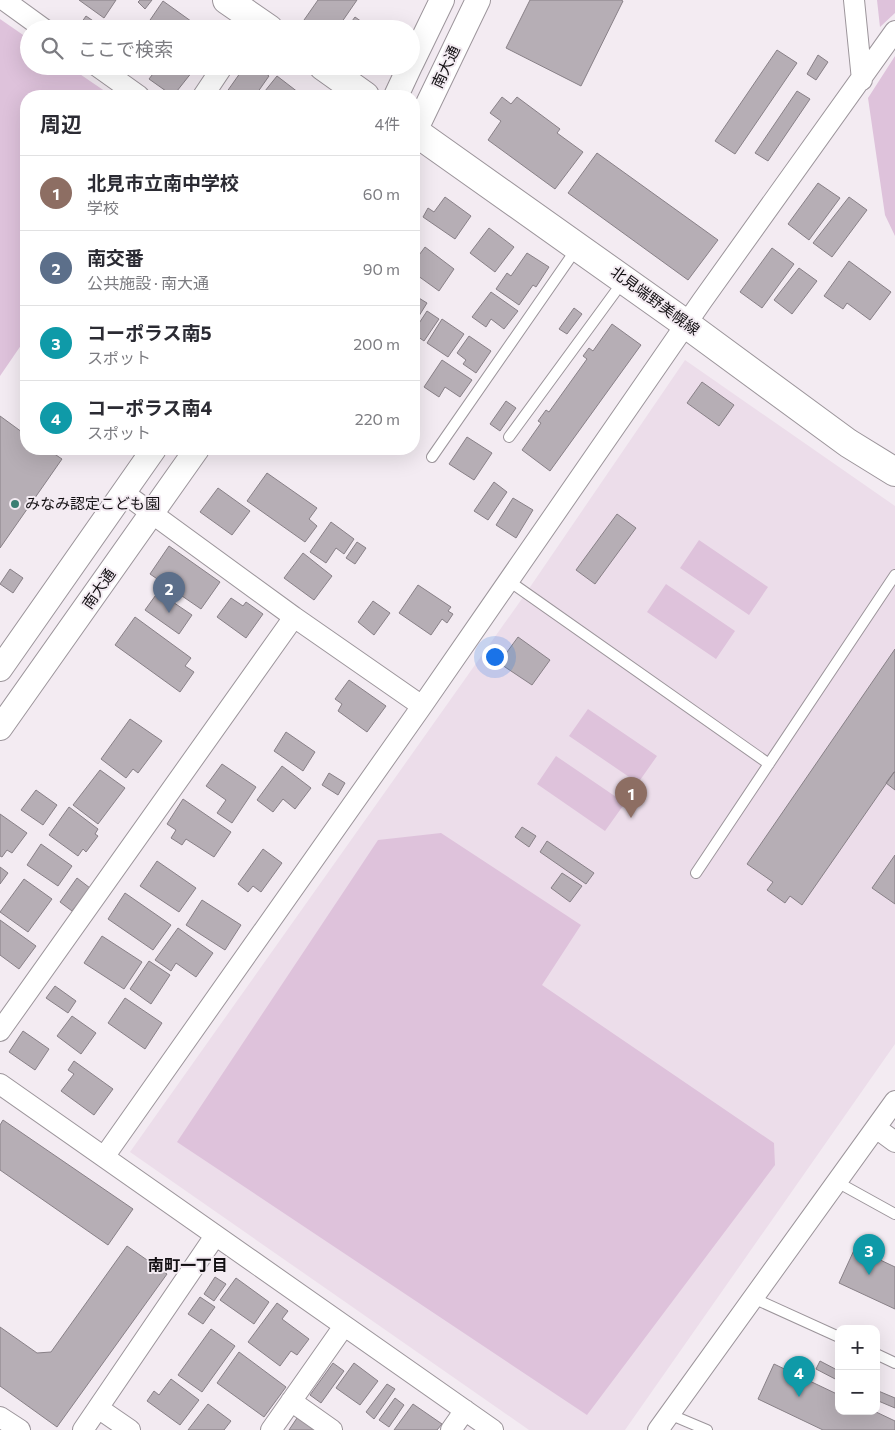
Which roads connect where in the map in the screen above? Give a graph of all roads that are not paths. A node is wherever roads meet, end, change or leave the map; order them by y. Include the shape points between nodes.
1 (4, 0) edge
2 (227, 0) edge
3 (442, 0) edge
4 (478, 0) edge
5 (854, 0) edge
6 (32, 20) edge
7 (251, 20) edge
8 (895, 31) edge
9 (420, 46) edge
10 (110, 75) edge
11 (217, 75) edge
12 (335, 75) edge
13 (406, 75) edge
14 (862, 80) junction
15 (131, 90) edge
16 (208, 90) edge
17 (356, 90) edge
18 (399, 90) edge
19 (420, 120) edge
20 (420, 136) edge
21 (578, 246) junction
22 (624, 279) junction
23 (686, 324) junction
24 (509, 437) dead end
25 (150, 455) edge
26 (193, 455) edge
27 (432, 457) dead end
28 (895, 472) edge
29 (124, 492) junction
30 (152, 513) junction
31 (895, 575) edge
32 (508, 581) junction
33 (294, 616) junction
34 (0, 669) edge
35 (422, 706) junction
36 (0, 728) edge
37 (769, 764) junction
38 (696, 874) dead end
39 (0, 1031) edge
40 (0, 1084) edge
41 (895, 1101) edge
42 (876, 1128) junction
43 (895, 1142) edge
44 (104, 1157) junction
45 (837, 1182) junction
46 (895, 1214) edge
47 (215, 1236) junction
48 (753, 1298) junction
49 (344, 1326) junction
50 (835, 1335) edge
51 (880, 1356) edge
52 (895, 1363) edge
53 (291, 1401) junction
54 (98, 1408) junction
55 (465, 1410) junction
56 (669, 1414) junction
57 (0, 1417) edge
58 (20, 1430) edge
59 (83, 1430) edge
60 (130, 1430) edge
61 (271, 1430) edge
62 (332, 1430) edge
63 (451, 1430) edge
64 (493, 1430) edge
65 (658, 1430) edge
66 (707, 1430) edge

1 - 6 street
2 - 7 main road
3 - 9 street
4 - 19 street, 南大通
5 - 14 street
8 - 14 street
10 - 15 street
11 - 16 street
12 - 17 main road
13 - 18 street
14 - 23 street
20 - 21 main road, 北見端野美幌線
21 - 22 main road, 北見端野美幌線
21 - 27 lane
22 - 23 main road, 北見端野美幌線
22 - 24 lane
23 - 28 main road, 北見端野美幌線 via 848,443
23 - 32 street
25 - 29 street
26 - 30 street, 南大通
29 - 30 street
29 - 34 street
30 - 33 street
30 - 36 street, 南大通
31 - 37 lane
32 - 35 street
32 - 37 lane
33 - 35 street
33 - 39 street
35 - 44 street
37 - 38 lane
40 - 44 street
41 - 42 street
42 - 43 street
42 - 45 street
44 - 47 street
45 - 46 lane
45 - 48 street
47 - 49 street
47 - 54 street
48 - 50 lane
48 - 56 street
49 - 53 street
49 - 55 street
51 - 52 lane
53 - 61 street
53 - 62 street
54 - 59 street
54 - 60 street
55 - 63 street
55 - 64 street
56 - 65 street
56 - 66 lane
57 - 58 street

